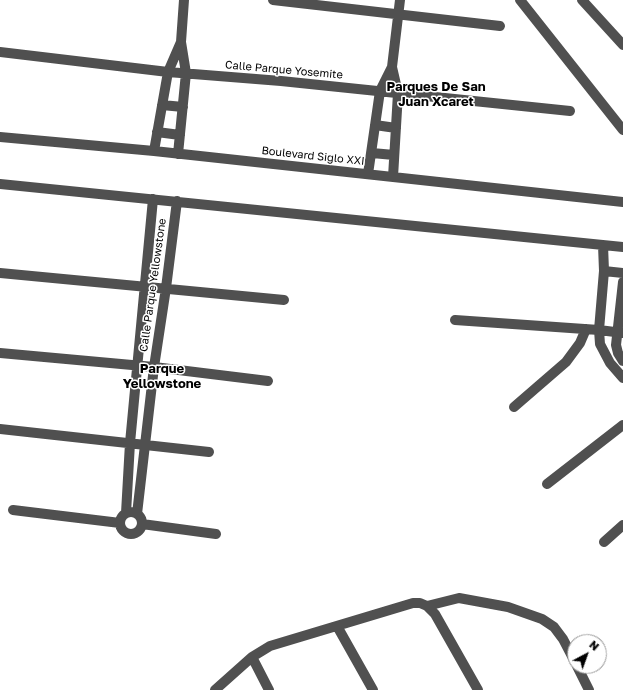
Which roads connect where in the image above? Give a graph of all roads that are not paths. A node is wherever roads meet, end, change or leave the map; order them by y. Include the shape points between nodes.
1 (184, 0) edge
2 (273, 0) edge
3 (400, 0) edge
4 (520, 0) edge
5 (582, 0) edge
6 (398, 14) junction
7 (500, 26) dead end
8 (180, 42) junction
9 (623, 45) edge
10 (0, 52) edge
11 (392, 67) junction
12 (168, 72) junction
13 (186, 73) junction
14 (380, 91) junction
15 (398, 93) junction
16 (162, 105) junction
17 (183, 107) junction
18 (570, 111) dead end
19 (375, 125) junction
20 (396, 128) junction
21 (623, 130) edge
22 (157, 132) junction
23 (180, 135) junction
24 (1, 138) edge
25 (154, 151) junction
26 (372, 153) junction
27 (178, 154) junction
28 (394, 155) junction
29 (368, 174) junction
30 (0, 176) edge
31 (393, 177) junction
32 (0, 184) edge
33 (20, 186) junction
34 (153, 199) junction
35 (176, 201) junction
36 (623, 202) edge
37 (603, 245) junction
38 (623, 248) edge
39 (604, 271) junction
40 (0, 273) edge
41 (623, 273) edge
42 (623, 282) edge
43 (146, 287) junction
44 (166, 288) junction
45 (602, 297) junction
46 (621, 299) junction
47 (284, 300) dead end
48 (455, 320) dead end
49 (586, 330) junction
50 (599, 330) junction
51 (620, 333) edge
52 (0, 353) edge
53 (623, 361) edge
54 (138, 366) junction
55 (154, 367) junction
56 (623, 378) edge
57 (268, 381) dead end
58 (514, 407) dead end
59 (623, 425) edge
60 (0, 430) edge
61 (130, 444) junction
62 (144, 445) junction
63 (209, 452) dead end
64 (547, 484) dead end
65 (13, 510) dead end
66 (126, 513) junction
67 (140, 519) junction
68 (120, 523) junction
69 (623, 525) edge
70 (216, 534) dead end
71 (604, 542) dead end
72 (427, 606) junction
73 (337, 626) junction
74 (567, 647) edge
75 (252, 657) junction
76 (581, 674) edge
77 (215, 690) edge
78 (269, 690) edge
79 (373, 690) edge
80 (478, 690) edge
81 (589, 690) edge

1 - 8 street
2 - 6 street
3 - 6 street
4 - 21 street
5 - 9 street
6 - 7 street
6 - 11 street
8 - 12 street
8 - 13 street
10 - 12 street, Calle Parque Yosemite
11 - 14 street
11 - 15 street
12 - 13 street, Calle Parque Yosemite
12 - 16 street
13 - 14 street, Calle Parque Yosemite
13 - 17 street
14 - 15 street, Calle Parque Yosemite
14 - 19 street
15 - 18 street, Calle Parque Yosemite
15 - 20 street
16 - 17 street
16 - 22 street
17 - 23 street
19 - 20 street
19 - 26 street
20 - 28 street
22 - 23 street
22 - 25 street
23 - 27 street
24 - 25 street, Boulevard Siglo XXI
25 - 27 street, Boulevard Siglo XXI
26 - 28 street
26 - 29 street
27 - 29 street, Boulevard Siglo XXI
28 - 31 street
29 - 31 street, Boulevard Siglo XXI
30 - 33 street
31 - 36 street, Boulevard Siglo XXI
32 - 33 street
33 - 34 street
34 - 35 street
34 - 43 street, Calle Parque Yellowstone
35 - 37 street
35 - 44 street, Calle Parque Yellowstone
37 - 38 street
37 - 39 street
39 - 41 street
39 - 45 street
40 - 43 street
42 - 46 street
43 - 44 street
43 - 54 street, Calle Parque Yellowstone
44 - 47 street
44 - 55 street, Calle Parque Yellowstone
45 - 46 street
45 - 50 street
46 - 51 street
48 - 49 street
49 - 50 street
49 - 58 street via 566,362
50 - 51 street
50 - 56 street via 604,353
51 - 53 street via 618,353
52 - 54 street
54 - 55 street
54 - 61 street, Calle Parque Yellowstone
55 - 57 street
55 - 62 street, Calle Parque Yellowstone
59 - 64 street
60 - 61 street
61 - 62 street
61 - 66 street, Calle Parque Yellowstone
62 - 63 street
62 - 67 street, Calle Parque Yellowstone
65 - 68 street
66 - 67 street via 130,512
66 - 68 street
67 - 68 street via 138,531 131,534 123,531
67 - 70 street
69 - 71 street
72 - 73 street via 412,603
72 - 74 street via 459,598 508,607 542,619 554,627
72 - 80 street
73 - 75 street via 270,646
73 - 79 street
75 - 77 street
75 - 78 street
76 - 81 street

